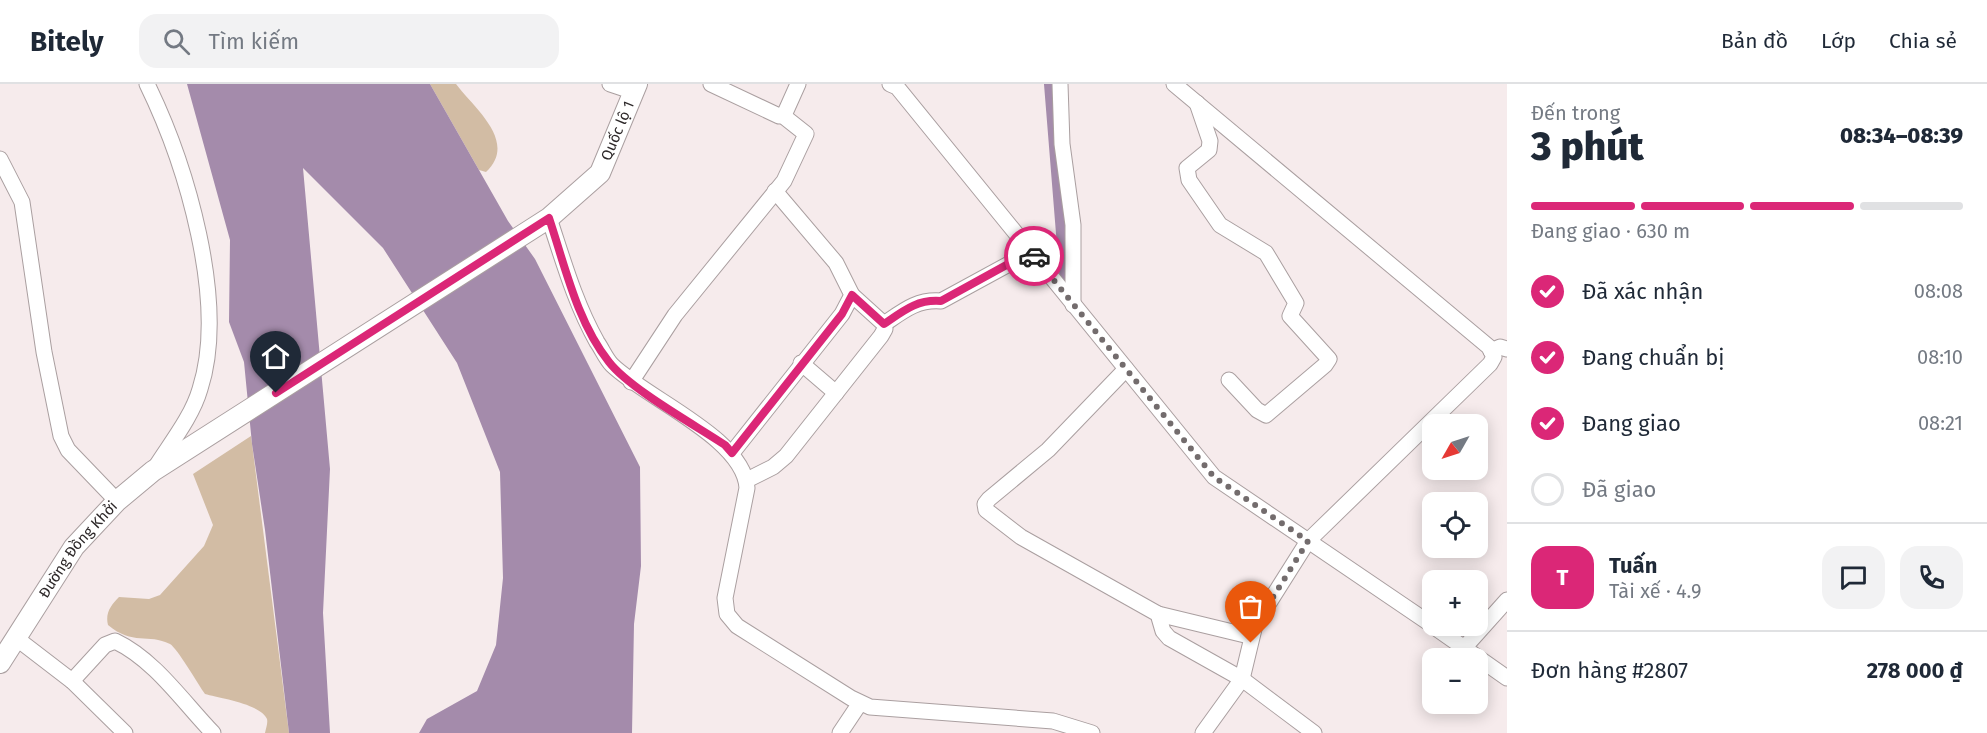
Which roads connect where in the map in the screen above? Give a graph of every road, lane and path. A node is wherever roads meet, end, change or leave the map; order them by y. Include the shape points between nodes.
1 (147, 84) edge
2 (610, 84) edge
3 (711, 84) edge
4 (798, 84) edge
5 (1060, 84) edge
6 (1174, 84) edge
7 (897, 85) edge
8 (635, 88) edge
9 (1197, 103) junction
10 (782, 115) junction
11 (0, 159) edge
12 (5, 181) edge
13 (775, 191) junction
14 (542, 224) junction
15 (1030, 252) junction
16 (852, 295) junction
17 (1073, 304) junction
18 (884, 324) junction
19 (1507, 349) edge
20 (1491, 351) junction
21 (801, 363) junction
22 (1126, 369) junction
23 (1229, 380) dead end
24 (631, 381) junction
25 (836, 393) junction
26 (732, 453) junction
27 (176, 456) joint
28 (153, 471) junction
29 (747, 480) junction
30 (117, 501) junction
31 (1311, 538) junction
32 (1507, 600) edge
33 (1158, 614) junction
34 (1422, 617) edge
35 (1258, 621) junction
36 (1453, 636) edge
37 (16, 638) junction
38 (1467, 644) junction
39 (0, 663) edge
40 (1507, 678) edge
41 (1242, 679) junction
42 (72, 681) junction
43 (860, 703) junction
44 (125, 733) edge
45 (213, 733) edge
46 (840, 733) edge
47 (1092, 733) edge
48 (1203, 733) edge
49 (1314, 733) edge

1 - 28 street via 179,165 199,235 208,326 206,370 200,392
2 - 8 street
3 - 10 street via 776,116
4 - 10 street
5 - 17 street via 1062,144 1073,225
6 - 9 street
7 - 15 street
8 - 14 main road, Quốc lộ 1 via 600,173
9 - 20 street
9 - 23 street via 1210,141 1209,150 1187,168 1189,180 1220,225 1272,260 1296,303 1290,316 1329,359 1266,415
10 - 13 street via 806,134 784,181
11 - 12 street
12 - 30 street via 22,202 61,436 68,450
13 - 16 street via 836,263
13 - 24 street via 675,315
14 - 24 street via 581,314 609,363
14 - 27 main road, Quốc lộ 1
15 - 17 street
15 - 18 street via 941,301 914,303
16 - 18 street
16 - 21 street via 842,314
17 - 22 street
18 - 25 street via 881,336
19 - 20 street
20 - 31 street via 1494,359 1490,364
21 - 25 street
21 - 26 street
22 - 31 street via 1214,477
22 - 33 street via 985,508 1021,537
24 - 26 street
25 - 29 street via 780,462
26 - 29 street
27 - 28 main road, Đường Đồng Khởi
28 - 30 main road, Đường Đồng Khởi
29 - 43 street via 725,598 728,614 737,626
30 - 37 main road, Đường Đồng Khởi via 74,547
31 - 34 street
31 - 35 street
32 - 38 street
33 - 35 street via 1245,635 1252,621
33 - 41 street via 1169,638
35 - 41 street
36 - 38 street
37 - 39 main road, Đường Đồng Khởi
37 - 42 street
38 - 40 street
41 - 48 street
41 - 49 street
42 - 44 street
42 - 45 street via 105,645 115,641 161,676
43 - 46 street
43 - 47 street via 1053,721

